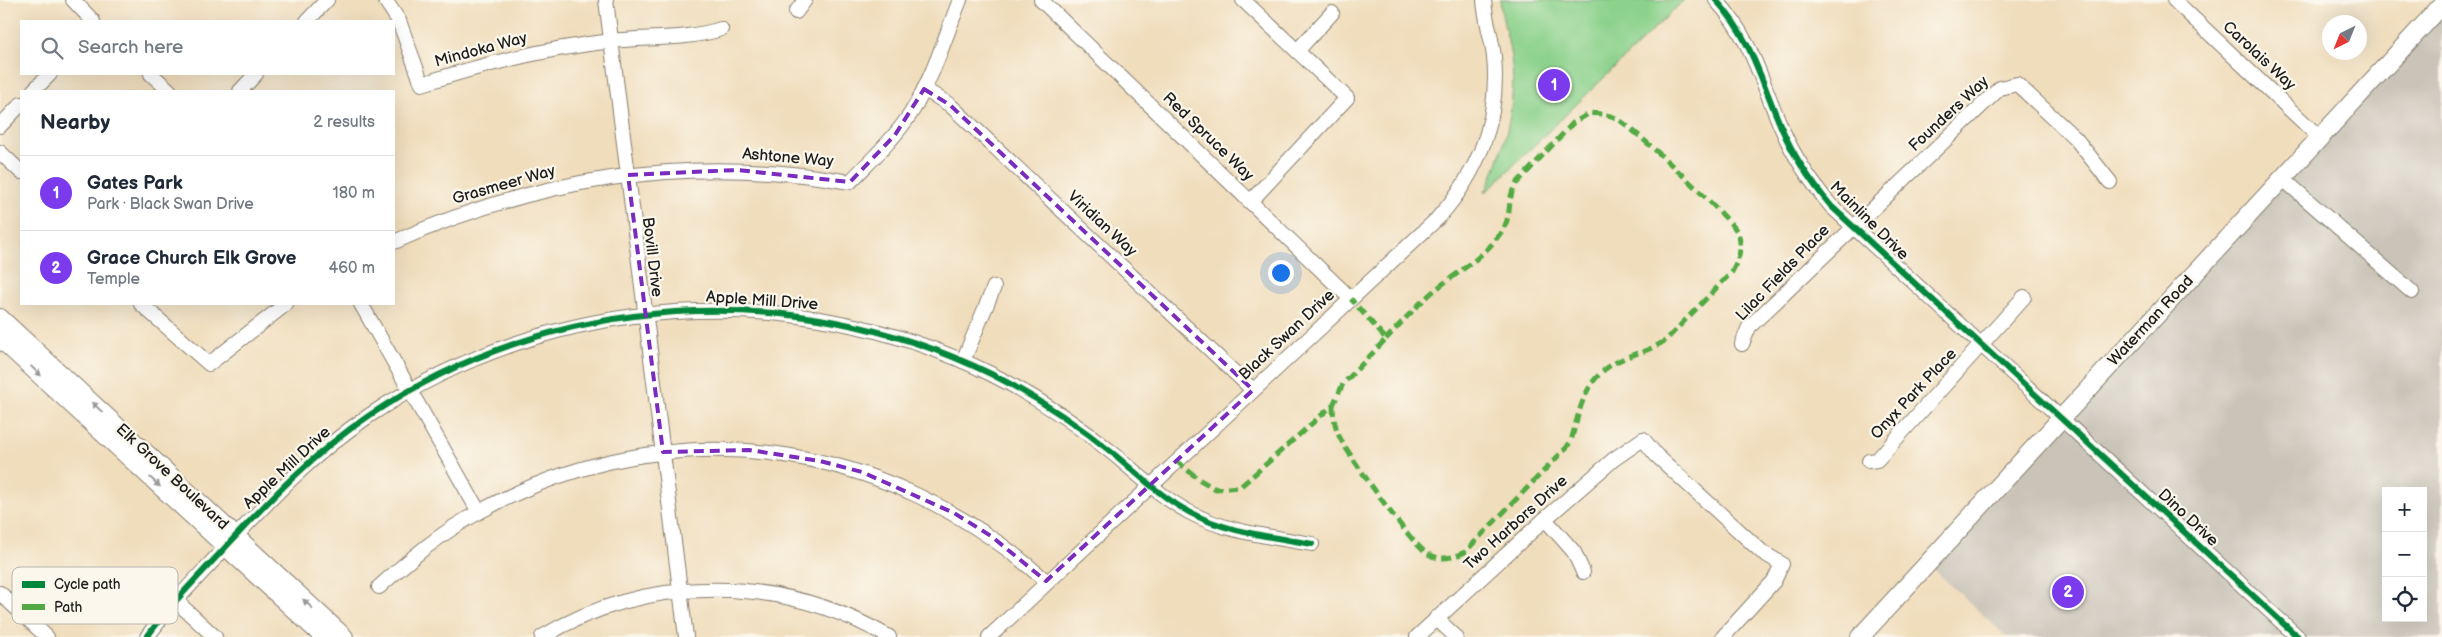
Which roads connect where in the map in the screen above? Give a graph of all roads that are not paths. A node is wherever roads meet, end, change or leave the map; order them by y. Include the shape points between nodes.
1 (73, 0) edge
2 (327, 0) edge
3 (385, 0) edge
4 (606, 0) edge
5 (805, 0) edge
6 (960, 0) edge
7 (1041, 0) edge
8 (1243, 0) edge
9 (1484, 0) edge
10 (1716, 0) edge
11 (2174, 0) edge
12 (2442, 5) edge
13 (796, 12) dead end
14 (1332, 14) dead end
15 (92, 20) edge
16 (307, 20) edge
17 (721, 29) dead end
18 (611, 41) junction
19 (1297, 50) junction
20 (49, 75) edge
21 (152, 75) edge
22 (255, 75) edge
23 (924, 89) junction
24 (34, 90) edge
25 (169, 90) edge
26 (241, 90) edge
27 (20, 105) edge
28 (0, 126) edge
29 (2320, 138) junction
30 (0, 152) edge
31 (20, 171) edge
32 (628, 175) junction
33 (2282, 178) junction
34 (2110, 182) dead end
35 (1250, 202) junction
36 (1852, 228) junction
37 (395, 242) edge
38 (994, 287) dead end
39 (2412, 292) dead end
40 (2024, 297) dead end
41 (1351, 299) junction
42 (142, 305) edge
43 (285, 305) edge
44 (362, 305) edge
45 (645, 314) junction
46 (0, 318) edge
47 (0, 338) edge
48 (1742, 344) dead end
49 (1982, 346) junction
50 (963, 361) junction
51 (410, 390) junction
52 (1253, 390) junction
53 (2060, 419) junction
54 (663, 452) junction
55 (1869, 461) dead end
56 (1149, 486) junction
57 (479, 512) junction
58 (1545, 519) junction
59 (230, 542) junction
60 (1312, 544) dead end
61 (1583, 572) dead end
62 (1046, 581) junction
63 (379, 587) dead end
64 (680, 591) junction
65 (0, 593) edge
66 (178, 598) edge
67 (178, 602) edge
68 (12, 604) edge
69 (1436, 618) junction
70 (33, 624) edge
71 (157, 624) edge
72 (47, 637) edge
73 (147, 637) edge
74 (215, 637) edge
75 (324, 637) edge
76 (344, 637) edge
77 (542, 637) edge
78 (686, 637) edge
79 (889, 637) edge
80 (989, 637) edge
81 (1417, 637) edge
82 (1456, 637) edge
83 (1723, 637) edge
84 (1860, 637) edge
85 (2298, 637) edge

1 - 15 street
2 - 16 street
3 - 18 street, Mindoka Way via 399,21 422,84 515,57
4 - 18 street, Bovill Drive
5 - 13 street
6 - 23 street, Ashtone Way
7 - 35 street, Red Spruce Way
8 - 19 street
9 - 41 street, Black Swan Drive via 1495,76 1492,114 1480,154 1453,201
10 - 36 street, Mainline Drive via 1738,28 1752,54 1794,154 1812,183
11 - 29 street, Carolais Way
12 - 29 main road, Waterman Road
14 - 19 street
17 - 18 street via 704,35
18 - 32 street, Bovill Drive
19 - 35 street via 1347,98
20 - 24 street
21 - 25 street
22 - 26 street
23 - 32 street, Ashtone Way via 894,135 850,182 737,170
23 - 52 street, Viridian Way via 950,105
27 - 28 street
29 - 33 main road, Waterman Road
30 - 31 street
32 - 37 street, Grasmeer Way via 529,193 481,207
32 - 45 street, Bovill Drive
33 - 39 street
33 - 53 main road, Waterman Road
34 - 36 street, Founders Way via 2076,139 2017,84 2000,88
35 - 41 street, Red Spruce Way
36 - 48 street, Lilac Fields Place via 1749,327
36 - 49 street, Mainline Drive
38 - 50 street
40 - 49 street, Onyx Park Place
41 - 52 street, Black Swan Drive
42 - 43 street via 209,364
44 - 51 street
45 - 50 street, Apple Mill Drive via 744,310 826,320 906,340
45 - 51 street, Apple Mill Drive via 596,321 516,343
45 - 54 street, Bovill Drive
59 -> 46 main road, Elk Grove Boulevard
47 -> 59 main road, Elk Grove Boulevard
49 - 53 street, Mainline Drive
49 - 55 street, Onyx Park Place via 1878,460
50 - 56 street, Apple Mill Drive via 1049,407
51 - 57 street
51 - 59 street, Apple Mill Drive via 369,415 306,464
52 - 56 street, Black Swan Drive
53 - 84 main road, Waterman Road
53 - 85 street, Dino Drive
54 - 57 street via 621,459 541,482
54 - 62 street via 749,450 820,461 862,472 954,513 991,536
54 - 64 street, Bovill Drive
56 - 60 street, Apple Mill Drive via 1207,521 1235,530
56 - 62 street, Black Swan Drive
57 - 63 street via 432,542
58 - 61 street via 1574,552
58 - 69 street, Two Harbors Drive
58 - 83 street, Two Harbors Drive via 1643,439 1656,455 1762,552 1782,564 1774,581
59 - 66 street, Apple Mill Drive
59 - 75 main road, Elk Grove Boulevard
76 -> 59 main road, Elk Grove Boulevard
62 - 80 street, Black Swan Drive
64 - 77 street via 608,606
64 - 78 street, Bovill Drive
64 - 79 street via 742,590 791,597 849,616
65 - 68 street
67 - 74 street
69 - 81 street, Two Harbors Drive
69 - 82 street
70 - 72 street
71 - 73 street, Apple Mill Drive

